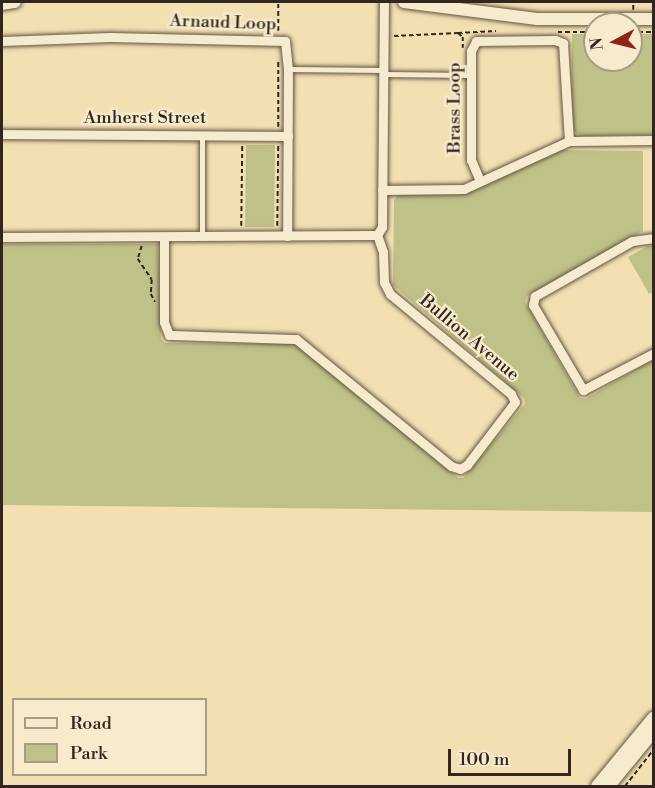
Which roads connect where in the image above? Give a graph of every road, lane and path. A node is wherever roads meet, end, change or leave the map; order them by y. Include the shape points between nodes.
1 (15, 2) edge
2 (278, 2) edge
3 (384, 2) edge
4 (404, 2) edge
5 (2, 4) edge
6 (654, 19) edge
7 (384, 36) junction
8 (278, 38) junction
9 (2, 41) edge
10 (463, 49) dead end
11 (278, 59) dead end
12 (288, 69) junction
13 (384, 72) junction
14 (471, 75) junction
15 (2, 134) edge
16 (202, 135) junction
17 (242, 135) junction
18 (283, 136) junction
19 (654, 140) edge
20 (569, 141) junction
21 (480, 181) junction
22 (382, 190) junction
23 (277, 227) dead end
24 (202, 235) junction
25 (377, 235) junction
26 (241, 236) junction
27 (286, 236) junction
28 (2, 237) edge
29 (165, 237) junction
30 (143, 238) junction
31 (654, 238) edge
32 (165, 303) junction
33 (654, 353) edge
34 (654, 717) edge
35 (654, 731) edge
36 (654, 749) edge
37 (597, 786) edge
38 (609, 786) edge
39 (625, 786) edge

1 - 5 street
2 - 8 path
3 - 7 street, Bullion Avenue
4 - 6 street via 537,19
7 - 10 path via 458,33 463,37
7 - 13 street, Bullion Avenue
8 - 9 street, Arnaud Loop
8 - 12 street, Arnaud Loop via 287,45
11 - 18 path
12 - 13 lane
12 - 18 street, Arnaud Loop
13 - 14 lane
13 - 22 street, Bullion Avenue
14 - 20 street, Brass Loop via 472,46 478,40 560,41 566,52
14 - 21 street, Brass Loop via 471,160
15 - 16 street, Amherst Street
16 - 17 street, Amherst Street
16 - 24 lane
17 - 18 street, Amherst Street
17 - 26 path
18 - 23 path
18 - 27 street, Arnaud Loop
19 - 20 street
20 - 21 street
21 - 22 street via 456,190
22 - 25 street, Bullion Avenue via 382,227
24 - 26 street
24 - 29 street
25 - 27 street
25 - 32 street, Bullion Avenue via 383,252 384,282 390,294 514,398 513,410 463,468 451,466 300,341 173,337 165,327
26 - 27 street
28 - 30 street
29 - 30 street
29 - 32 street, Bullion Avenue
30 - 32 path via 139,261 152,280 151,298
31 - 33 street via 632,240 536,296 533,305 583,390
34 - 37 street
35 - 38 street
36 - 39 path

